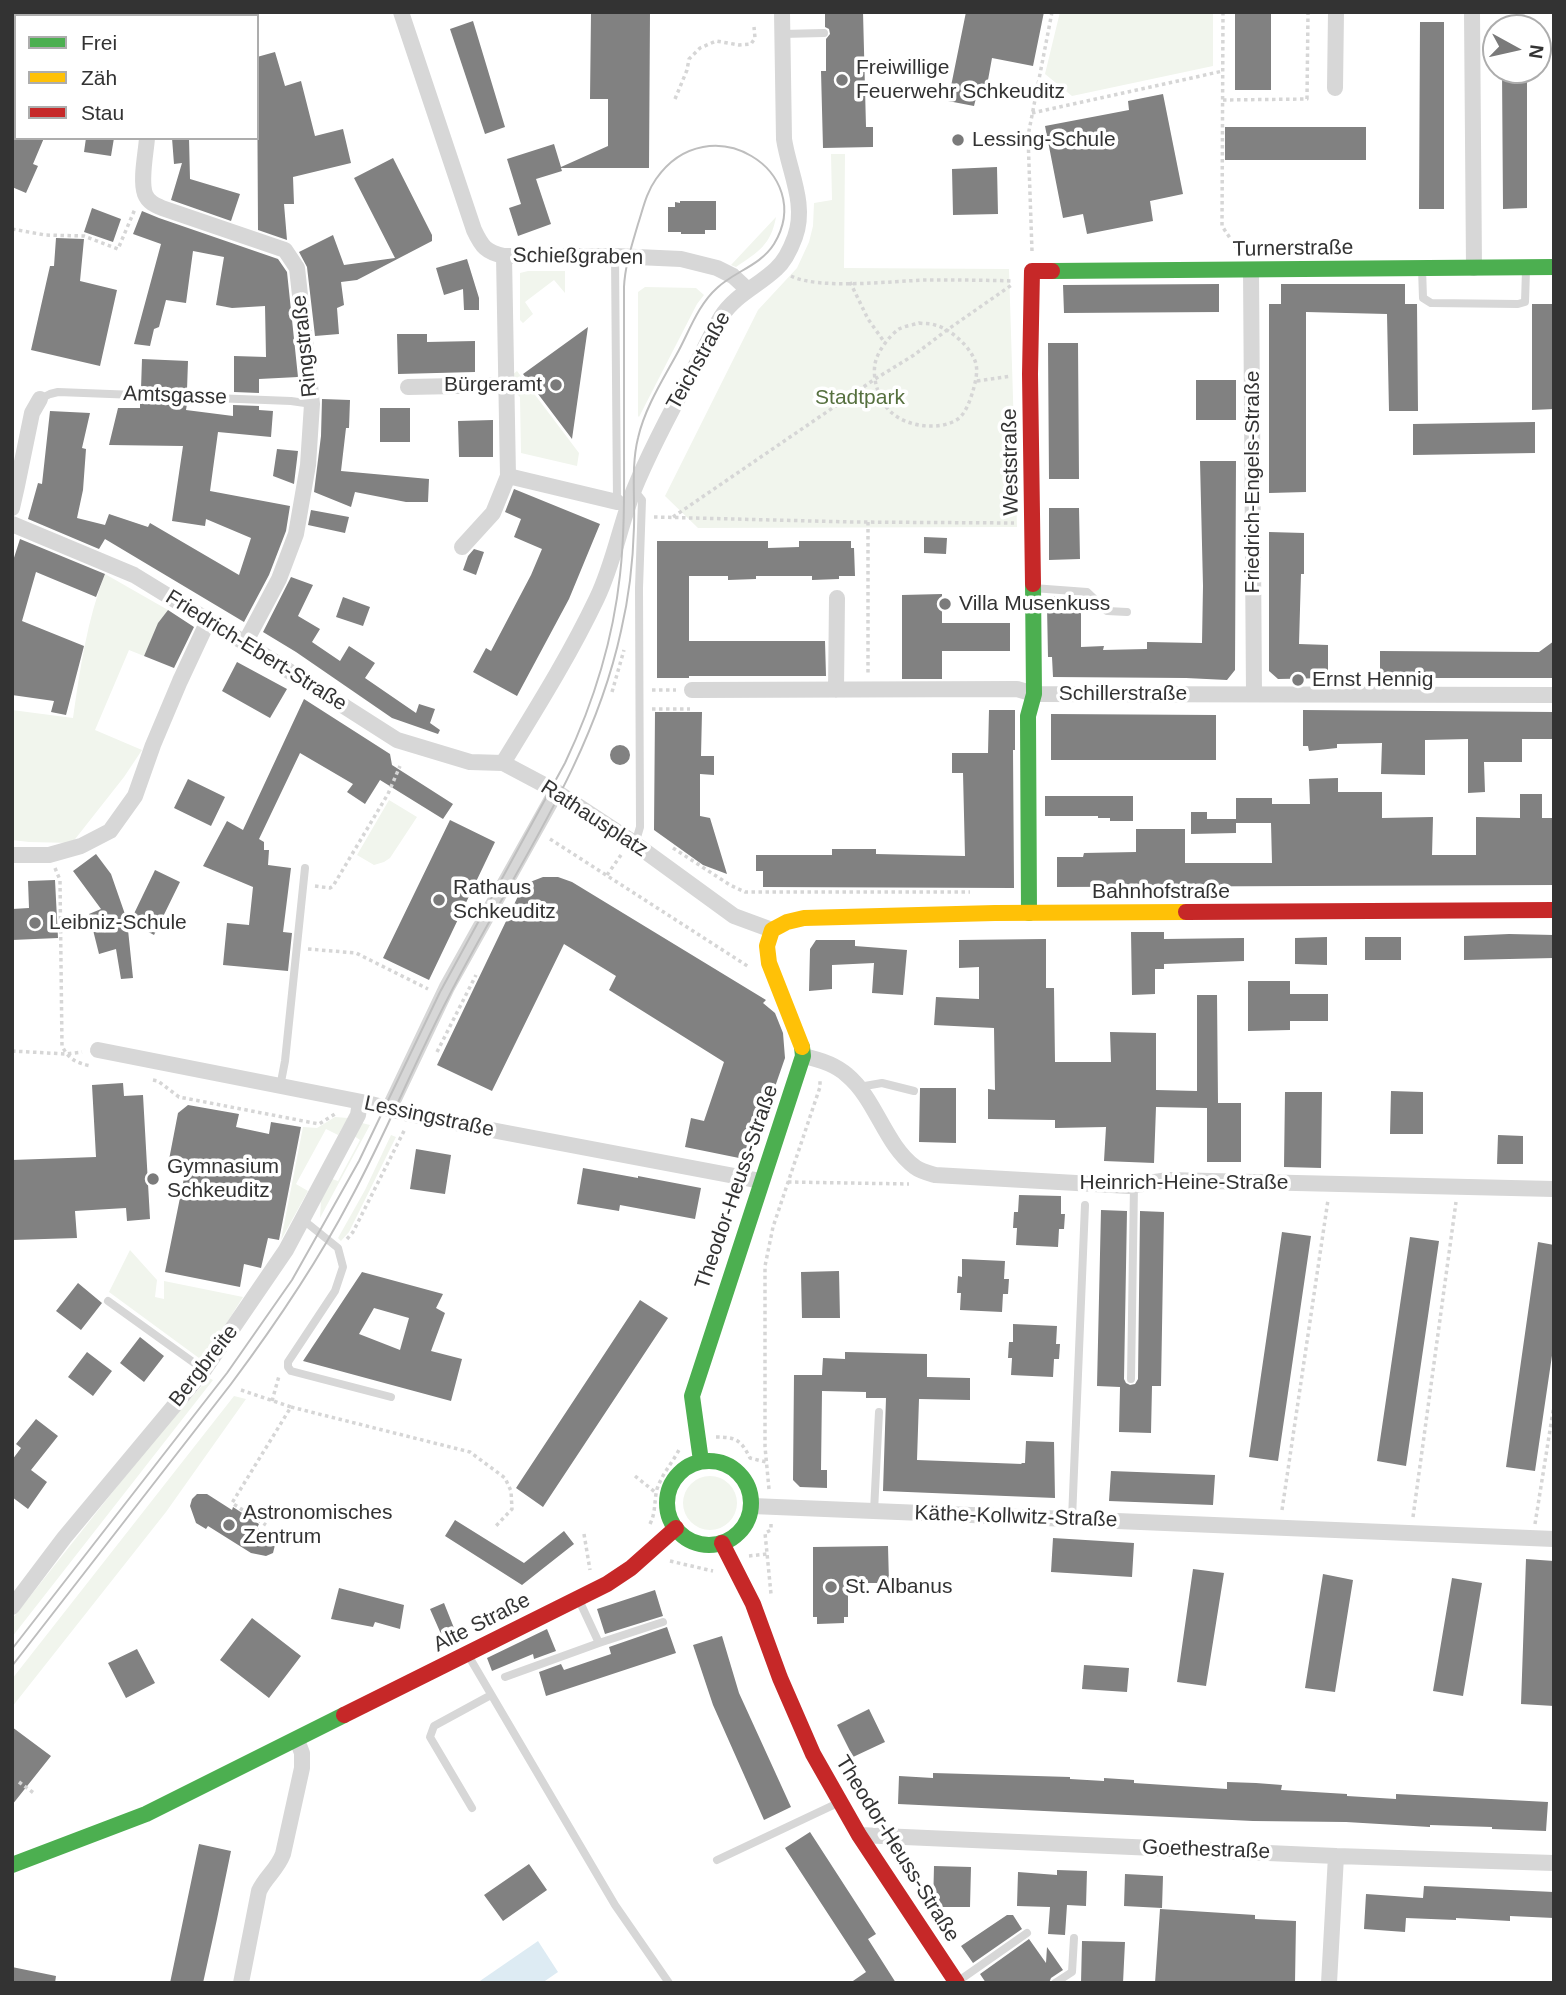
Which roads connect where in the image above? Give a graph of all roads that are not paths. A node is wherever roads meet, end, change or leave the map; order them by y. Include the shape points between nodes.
1 (401, 12) edge
2 (782, 12) edge
3 (1336, 12) edge
4 (1472, 12) edge
5 (824, 33) dead end
6 (782, 34) junction
7 (1335, 88) dead end
8 (147, 140) edge
9 (504, 256) junction
10 (615, 256) junction
11 (1526, 267) junction
12 (1554, 267) edge
13 (1422, 268) junction
14 (1474, 268) junction
15 (1251, 270) junction
16 (1032, 271) joint
17 (747, 289) junction
18 (506, 385) junction
19 (408, 387) dead end
20 (40, 399) joint
21 (312, 404) junction
22 (508, 476) junction
23 (15, 485) edge
24 (634, 491) junction
25 (12, 508) edge
26 (621, 509) junction
27 (12, 524) edge
28 (462, 547) dead end
29 (1034, 588) junction
30 (837, 598) dead end
31 (1127, 612) dead end
32 (208, 621) junction
33 (245, 643) junction
34 (692, 690) dead end
35 (836, 690) junction
36 (1034, 694) junction
37 (1254, 694) junction
38 (1554, 695) edge
39 (503, 763) junction
40 (556, 792) junction
41 (630, 847) junction
42 (12, 855) edge
43 (305, 868) dead end
44 (1554, 910) edge
45 (1029, 913) junction
46 (772, 930) junction
47 (97, 1050) dead end
48 (803, 1056) junction
49 (281, 1087) junction
50 (859, 1087) junction
51 (914, 1091) dead end
52 (359, 1108) junction
53 (389, 1109) junction
54 (761, 1181) junction
55 (1134, 1185) junction
56 (1554, 1189) edge
57 (1085, 1205) dead end
58 (302, 1219) junction
59 (108, 1301) dead end
60 (205, 1370) junction
61 (1131, 1379) dead end
62 (391, 1397) dead end
63 (879, 1412) dead end
64 (701, 1461) junction
65 (751, 1506) junction
66 (874, 1511) junction
67 (1072, 1520) junction
68 (676, 1528) junction
69 (1554, 1539) edge
70 (722, 1543) junction
71 (578, 1598) junction
72 (12, 1607) edge
73 (663, 1622) dead end
74 (598, 1643) junction
75 (467, 1653) junction
76 (505, 1677) dead end
77 (491, 1695) junction
78 (297, 1740) junction
79 (840, 1802) junction
80 (472, 1808) dead end
81 (859, 1835) junction
82 (1336, 1856) junction
83 (717, 1860) dead end
84 (1554, 1863) edge
85 (12, 1866) edge
86 (1027, 1933) dead end
87 (1074, 1938) dead end
88 (241, 1983) edge
89 (669, 1983) edge
90 (957, 1983) edge
91 (1055, 1983) edge
92 (1329, 1983) edge

1 - 9 street, Schießgraben via 474,230 480,244
2 - 6 street, Teichstraße
3 - 7 street
4 - 14 street
5 - 6 lane
6 - 17 street, Teichstraße via 784,139 800,221 788,254 777,268
8 - 21 street, Ringstraße via 143,183 152,203 285,250 296,268
9 - 10 street, Schießgraben
9 - 18 street
10 - 17 street, Schießgraben via 681,259 717,268
10 - 26 lane
11 - 12 street, Turnerstraße
11 - 13 lane via 1525,302 1518,304 1431,303 1423,298
11 - 14 street, Turnerstraße
13 - 14 street, Turnerstraße
13 - 15 street, Turnerstraße
15 - 16 street, Turnerstraße
15 - 37 street, Friedrich-Engels-Straße
16 - 29 street, Weststraße
17 - 24 street, Teichstraße via 722,316
18 - 19 street
18 - 22 street
20 - 21 lane, Amtsgasse via 58,392
20 - 23 street via 32,413
21 - 33 street, Ringstraße via 296,534 279,579
22 - 26 street
22 - 28 street via 493,513
23 - 25 street
24 - 26 street, Teichstraße
24 - 41 lane via 642,500 640,827
26 - 39 street, Teichstraße via 599,595 557,676
27 - 32 street, Friedrich-Ebert-Straße via 134,575
29 - 31 lane via 1087,592 1107,611
29 - 36 street, Weststraße
30 - 35 street
32 - 33 street, Friedrich-Ebert-Straße
32 - 42 street via 176,679 149,744 135,796 110,831 49,855
33 - 39 street, Friedrich-Ebert-Straße via 397,740 470,762
34 - 35 street, Schillerstraße
35 - 36 street, Schillerstraße via 1017,689
36 - 37 street, Schillerstraße
36 - 45 street, Weststraße via 1028,716
37 - 38 street, Schillerstraße
39 - 40 street, Rathausplatz
40 - 41 street, Rathausplatz
40 - 53 street via 443,996
41 - 46 street, Rathausplatz via 734,916
43 - 49 lane
44 - 45 street, Bahnhofstraße
45 - 46 street, Bahnhofstraße via 804,918
46 - 48 street via 767,946 769,963
47 - 49 street, Lessingstraße
48 - 50 street, Heinrich-Heine-Straße via 821,1060
48 - 54 street, Theodor-Heuss-Straße
49 - 52 street, Lessingstraße
50 - 51 lane via 883,1083
50 - 55 street, Heinrich-Heine-Straße via 904,1158 917,1169 935,1175
52 - 53 street, Lessingstraße
52 - 58 street, Bergbreite
53 - 54 street, Lessingstraße
54 - 64 street, Theodor-Heuss-Straße via 692,1396
55 - 56 street, Heinrich-Heine-Straße via 1168,1180
55 - 61 lane
57 - 67 lane
58 - 60 street, Bergbreite
58 - 62 lane via 338,1248 343,1267 335,1291 288,1367
59 - 60 lane
60 - 72 street, Bergbreite
63 - 66 lane
64 - 65 street via 714,1460 737,1471 751,1493
64 - 68 street via 677,1475 670,1488 669,1516
65 - 66 street, Käthe-Kollwitz-Straße
65 - 70 street via 742,1529
66 - 67 street, Käthe-Kollwitz-Straße
67 - 69 street, Käthe-Kollwitz-Straße
68 - 70 street via 696,1543
68 - 71 street, Alte Straße via 631,1568
70 - 79 street, Theodor-Heuss-Straße via 754,1604 813,1754
71 - 74 lane
71 - 75 street, Alte Straße
73 - 74 lane
74 - 76 lane
75 - 77 lane
75 - 78 street, Alte Straße
77 - 80 lane via 434,1726 430,1737
77 - 89 lane via 615,1905
78 - 85 street, Alte Straße via 146,1815
78 - 88 street via 302,1768 283,1854 259,1891
79 - 81 street, Theodor-Heuss-Straße
79 - 83 lane
81 - 82 street, Goethestraße
81 - 90 street, Theodor-Heuss-Straße
82 - 84 street, Goethestraße
82 - 92 street
86 - 90 lane
87 - 91 lane via 1072,1972

